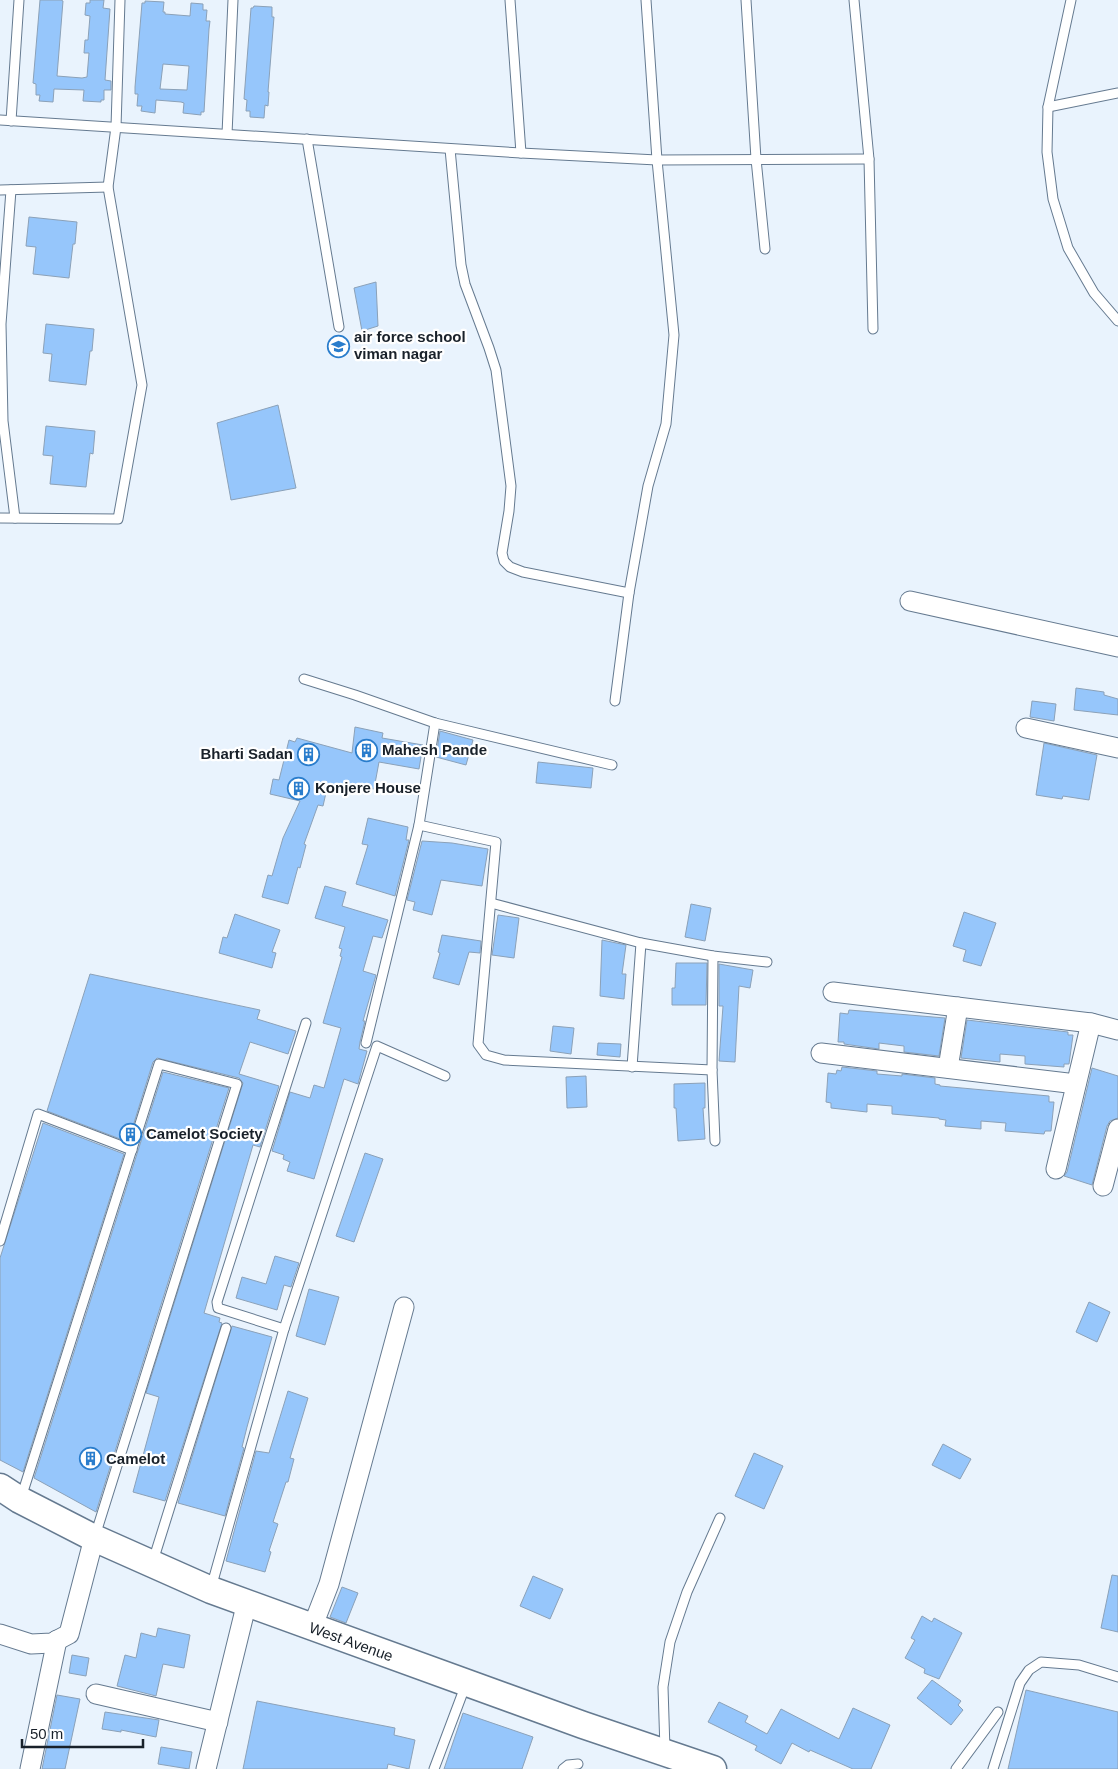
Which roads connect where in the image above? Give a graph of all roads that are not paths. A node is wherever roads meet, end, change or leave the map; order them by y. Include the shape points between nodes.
1 (19, 0) edge
2 (120, 0) edge
3 (233, 0) edge
4 (510, 0) edge
5 (646, 0) edge
6 (746, 0) edge
7 (854, 0) edge
8 (1071, 0) edge
9 (1118, 93) edge
10 (1048, 107) junction
11 (0, 120) edge
12 (11, 120) junction
13 (116, 127) junction
14 (227, 134) junction
15 (307, 140) junction
16 (450, 149) junction
17 (521, 153) junction
18 (756, 159) junction
19 (869, 159) junction
20 (657, 160) junction
21 (108, 187) junction
22 (0, 190) edge
23 (11, 190) junction
24 (765, 249) dead end
25 (1118, 321) edge
26 (339, 327) dead end
27 (873, 329) dead end
28 (0, 518) edge
29 (15, 518) junction
30 (629, 593) junction
31 (910, 601) dead end
32 (1118, 647) edge
33 (304, 679) dead end
34 (615, 701) dead end
35 (435, 723) junction
36 (1026, 728) dead end
37 (1118, 748) edge
38 (612, 765) dead end
39 (419, 825) junction
40 (491, 903) junction
41 (642, 943) junction
42 (714, 956) junction
43 (767, 962) dead end
44 (833, 992) dead end
45 (958, 1007) junction
46 (306, 1023) dead end
47 (1091, 1023) junction
48 (1118, 1030) edge
49 (366, 1044) dead end
50 (821, 1053) dead end
51 (632, 1067) junction
52 (948, 1068) junction
53 (712, 1070) junction
54 (446, 1076) dead end
55 (1076, 1084) junction
56 (1118, 1130) edge
57 (715, 1141) dead end
58 (132, 1150) junction
59 (1056, 1169) dead end
60 (1103, 1186) dead end
61 (0, 1241) edge
62 (404, 1307) dead end
63 (226, 1328) dead end
64 (284, 1329) junction
65 (10, 1494) edge
66 (720, 1518) dead end
67 (94, 1538) junction
68 (152, 1564) junction
69 (211, 1590) junction
70 (247, 1602) junction
71 (312, 1628) junction
72 (0, 1634) edge
73 (57, 1640) junction
74 (1118, 1677) edge
75 (466, 1683) junction
76 (96, 1694) dead end
77 (998, 1712) dead end
78 (218, 1722) junction
79 (665, 1753) junction
80 (578, 1764) dead end
81 (30, 1769) edge
82 (206, 1769) edge
83 (434, 1769) edge
84 (563, 1769) edge
85 (713, 1769) edge
86 (956, 1769) edge
87 (993, 1769) edge

1 - 12 lane
2 - 13 lane
3 - 14 lane
4 - 17 lane
5 - 20 lane
6 - 18 lane
7 - 19 lane
8 - 10 lane
9 - 10 lane
10 - 25 lane via 1047,152 1053,199 1068,248 1094,293
11 - 12 lane
12 - 13 lane
13 - 14 lane
13 - 21 lane
14 - 15 lane
15 - 16 lane
15 - 26 lane
16 - 17 lane
16 - 30 lane via 461,265 496,370 511,486 502,547 504,561 522,572
17 - 20 lane
18 - 19 lane
18 - 20 lane
18 - 24 lane
19 - 27 lane
20 - 30 lane via 674,335 666,424 648,486
21 - 23 lane
21 - 29 lane via 142,385 118,519
22 - 23 lane
23 - 29 lane via 1,334 3,421
28 - 29 lane
30 - 34 lane
31 - 32 street
33 - 35 lane
35 - 38 lane
35 - 39 lane
36 - 37 street
39 - 40 lane via 496,842
39 - 49 lane
40 - 41 lane
40 - 51 lane via 478,1044 486,1055 504,1060
41 - 42 lane
41 - 51 lane
42 - 43 lane
42 - 53 lane
44 - 45 street
45 - 47 street
45 - 52 street
46 - 64 lane via 217,1302 218,1308
47 - 48 street
47 - 55 street
50 - 52 street
51 - 53 lane
52 - 55 street
53 - 57 lane
54 - 64 lane via 377,1046
55 - 59 street
56 - 60 street
58 - 61 lane via 38,1114
58 - 65 lane
58 - 67 lane via 159,1064 237,1084
62 - 71 street via 330,1584
63 - 68 lane
64 - 69 lane
65 - 67 street, West Avenue
66 - 79 lane via 687,1592 670,1642 663,1687
67 - 68 street, West Avenue
67 - 73 street via 69,1634
68 - 69 street, West Avenue
69 - 70 street, West Avenue
70 - 71 street, West Avenue
70 - 78 street
71 - 75 street, West Avenue
72 - 73 street via 31,1644
73 - 81 street
74 - 87 lane via 1080,1666 1041,1662 1029,1670 1020,1684
75 - 79 street, West Avenue
75 - 83 lane
76 - 78 street
77 - 86 lane
78 - 82 street
79 - 85 street, West Avenue
80 - 84 lane

